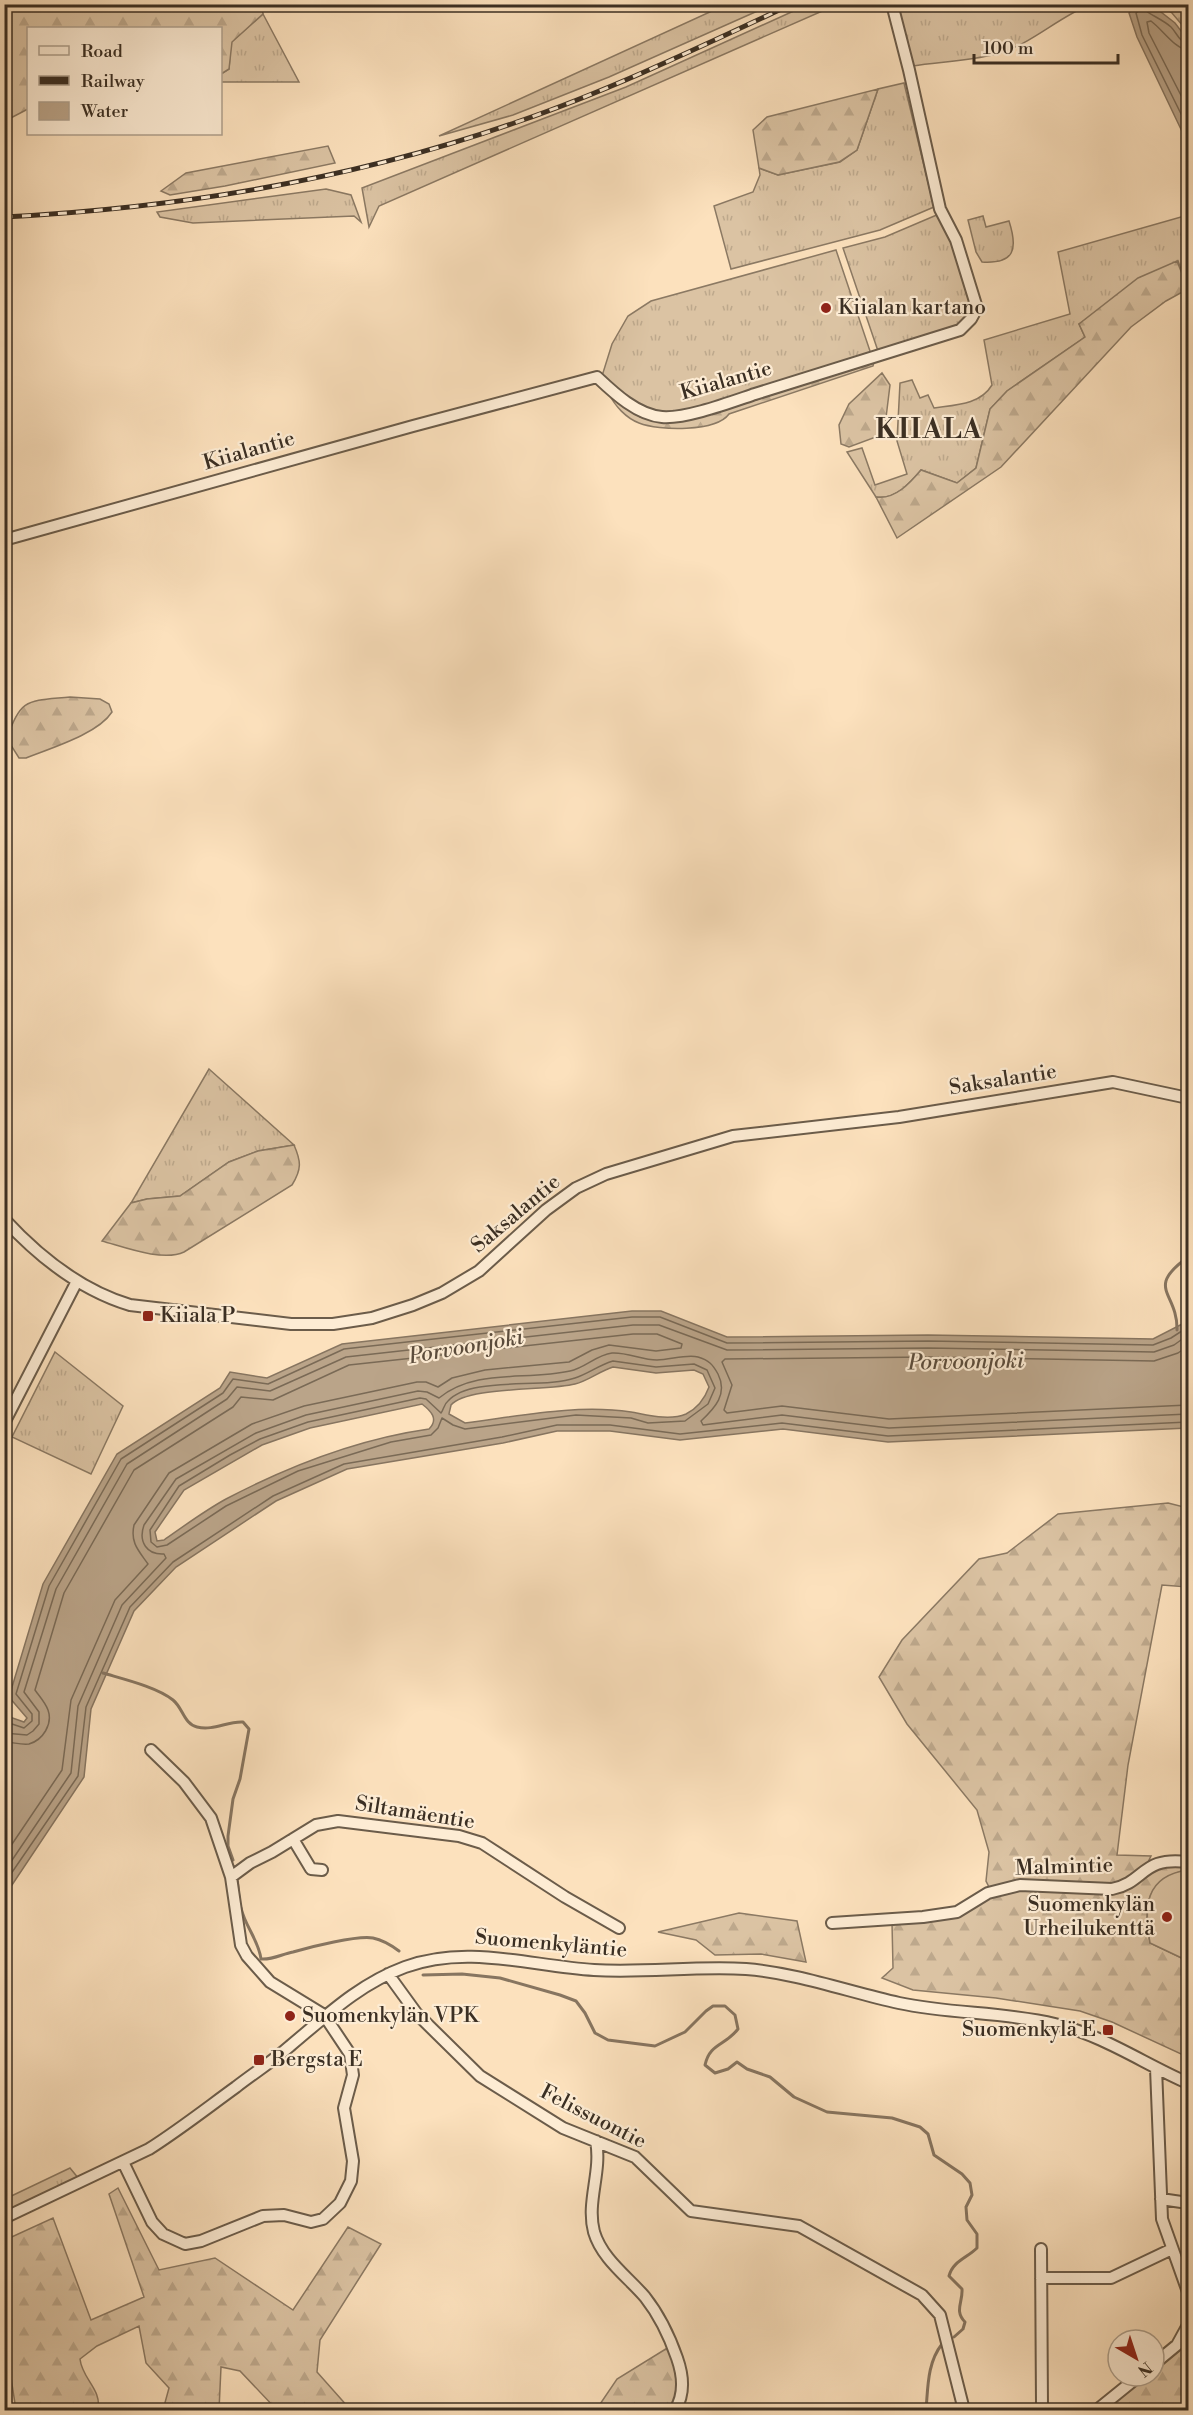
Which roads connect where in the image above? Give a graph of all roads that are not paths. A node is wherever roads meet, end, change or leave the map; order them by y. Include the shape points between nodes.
1 (892, 4) edge
2 (4, 540) edge
3 (1188, 1098) edge
4 (4, 1219) edge
5 (76, 1283) junction
6 (4, 1423) edge
7 (151, 1750) dead end
8 (292, 1839) junction
9 (1188, 1862) edge
10 (321, 1870) dead end
11 (231, 1877) junction
12 (832, 1923) dead end
13 (619, 1928) dead end
14 (388, 1974) junction
15 (324, 2015) junction
16 (1155, 2068) junction
17 (1188, 2083) edge
18 (596, 2141) junction
19 (123, 2162) junction
20 (1161, 2199) junction
21 (1188, 2203) edge
22 (4, 2218) edge
23 (1041, 2249) dead end
24 (1172, 2250) junction
25 (1041, 2278) junction
26 (1188, 2292) edge
27 (1188, 2325) edge
28 (1166, 2354) edge
29 (1124, 2388) edge
30 (675, 2410) edge
31 (964, 2410) edge
32 (1046, 2410) edge
33 (1097, 2410) edge

1 - 2 street, Kiialantie via 940,209 956,240 977,308 960,330 689,414 662,417 642,411 597,377
3 - 5 street, Saksalantie via 1113,1082 899,1117 733,1136 606,1174 576,1188 479,1271 442,1293 352,1321 291,1324 130,1305
4 - 5 street, Saksalantie
5 - 6 street
7 - 11 street via 184,1782 211,1818
8 - 10 street via 311,1869
8 - 11 street, Siltamäentie
8 - 13 street, Siltamäentie via 316,1825 338,1821 474,1840
9 - 12 street, Malmintie via 1157,1862 1112,1889 1020,1886 988,1893 957,1912
11 - 15 street via 241,1945 247,1956 270,1982
14 - 15 street, Suomenkyläntie
14 - 16 street, Suomenkyläntie via 425,1962 465,1956 594,1970 749,1970 923,2008 1058,2024 1089,2034
14 - 18 street, Felissuontie via 417,2014 480,2076 563,2128
15 - 19 street, Suomenkyläntie via 289,2047 171,2135
15 - 19 street via 350,2054 352,2064 344,2108 353,2161 351,2181 340,2203 323,2219 311,2222 284,2215 263,2216 185,2244 163,2234 152,2222
16 - 17 street, Suomenkyläntie
16 - 20 street
18 - 30 street via 597,2175 591,2209 594,2234 609,2259 667,2329 683,2375 680,2403
18 - 31 street, Felissuontie via 635,2157 691,2211 799,2226 922,2295 940,2315
19 - 22 street, Suomenkyläntie
20 - 21 street
20 - 24 street via 1162,2219
23 - 25 street
24 - 25 street via 1111,2277
24 - 26 street
25 - 32 street via 1042,2405
27 - 28 street via 1178,2345
29 - 33 street

